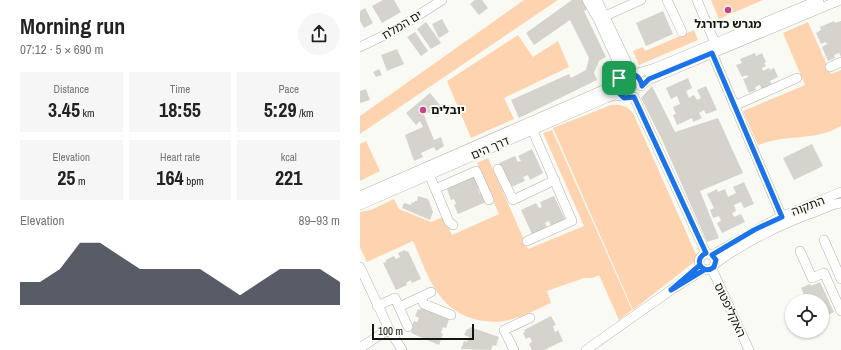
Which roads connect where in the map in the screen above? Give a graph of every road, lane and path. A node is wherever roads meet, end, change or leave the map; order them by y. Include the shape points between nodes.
1 (442, 0) edge
2 (587, 0) edge
3 (597, 0) edge
4 (641, 0) edge
5 (667, 0) edge
6 (697, 0) edge
7 (819, 0) edge
8 (840, 0) edge
9 (605, 16) junction
10 (682, 32) dead end
11 (715, 43) junction
12 (360, 47) edge
13 (712, 53) junction
14 (841, 62) edge
15 (830, 67) dead end
16 (633, 74) junction
17 (797, 78) dead end
18 (618, 80) junction
19 (642, 86) junction
20 (621, 96) junction
21 (634, 97) junction
22 (734, 106) junction
23 (532, 129) junction
24 (498, 168) dead end
25 (429, 174) junction
26 (555, 180) junction
27 (435, 189) junction
28 (841, 192) edge
29 (360, 196) edge
30 (489, 200) dead end
31 (841, 203) edge
32 (360, 205) edge
33 (782, 217) junction
34 (453, 225) dead end
35 (824, 240) dead end
36 (527, 241) dead end
37 (800, 251) dead end
38 (708, 262) junction
39 (360, 268) edge
40 (841, 279) edge
41 (431, 292) dead end
42 (421, 297) junction
43 (377, 306) junction
44 (399, 307) junction
45 (841, 311) edge
46 (451, 315) dead end
47 (530, 318) dead end
48 (408, 327) dead end
49 (389, 329) junction
50 (360, 348) edge
51 (402, 350) edge
52 (514, 350) edge
53 (586, 350) edge
54 (749, 350) edge

1 - 12 street, ים המלח via 398,30
2 - 18 street via 619,65
3 - 9 street
4 - 9 street
5 - 10 street
6 - 11 street
7 - 11 street
8 - 13 street
9 - 16 street
11 - 16 street
13 - 19 street via 649,79
13 - 22 street
14 - 15 street
16 - 18 street via 624,74
16 - 19 street
17 - 22 street
18 - 20 street via 616,89
18 - 29 street, דרך הים via 603,90
19 - 21 street via 639,94
20 - 21 street
20 - 23 street, דרך הים via 606,98
21 - 38 street, האקליפטוס
22 - 33 street
23 - 25 street, דרך הים
23 - 26 street
24 - 26 street via 513,200
25 - 27 street
25 - 32 street, דרך הים
26 - 36 street via 572,221
27 - 30 street via 476,171
27 - 34 street via 449,222
28 - 33 street, התקוה
31 - 38 street, התקוה via 781,226
33 - 38 street, התקוה via 754,230
35 - 40 street
37 - 45 street via 812,278 824,273
38 - 53 street
38 - 54 street, האקליפטוס
39 - 43 street
41 - 42 street
42 - 44 street
42 - 46 street via 424,304
43 - 44 street via 395,298
43 - 49 street
44 - 48 street
47 - 52 street via 504,330
49 - 50 street
49 - 51 street

